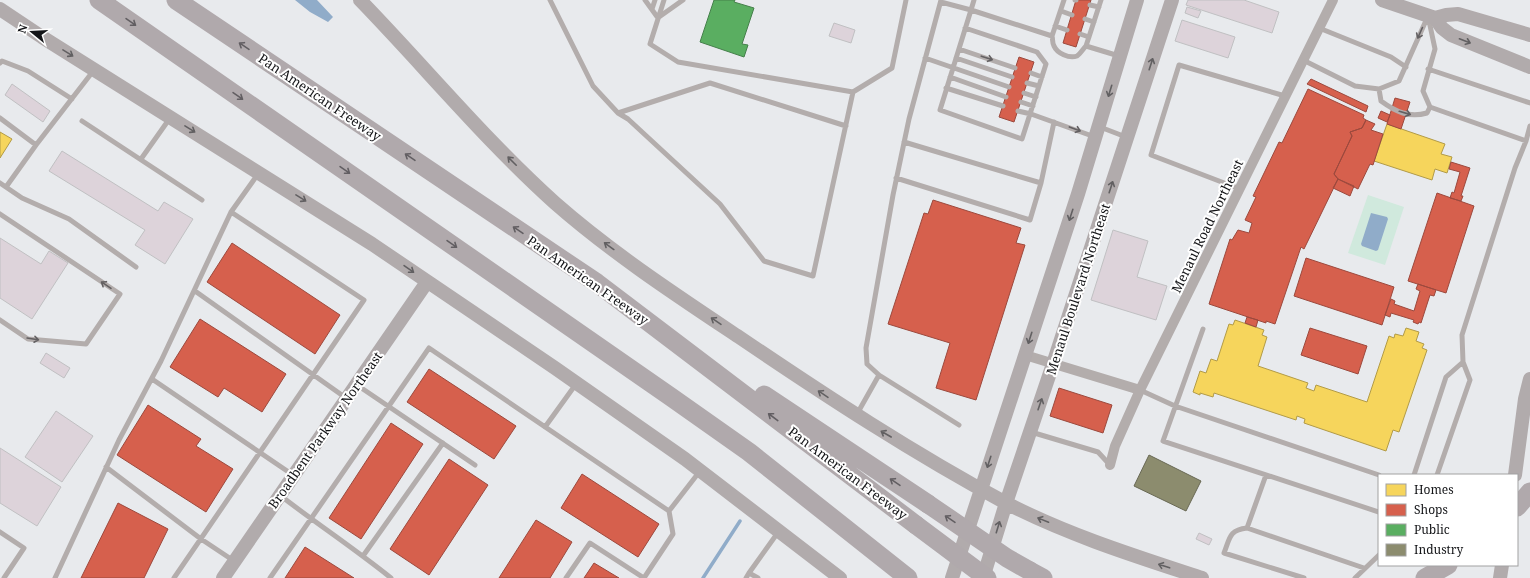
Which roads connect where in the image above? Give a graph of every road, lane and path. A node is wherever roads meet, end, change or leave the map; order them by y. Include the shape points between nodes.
1 (99, 0) edge
2 (176, 0) edge
3 (360, 0) edge
4 (550, 0) edge
5 (645, 0) edge
6 (655, 0) edge
7 (664, 0) edge
8 (676, 0) edge
9 (683, 0) edge
10 (906, 0) edge
11 (974, 0) edge
12 (1064, 0) edge
13 (1101, 0) edge
14 (1137, 0) edge
15 (1172, 0) edge
16 (1333, 0) edge
17 (1382, 0) edge
18 (941, 1) edge
19 (1090, 4) dead end
20 (673, 7) junction
21 (1099, 7) junction
22 (0, 9) edge
23 (652, 9) junction
24 (971, 10) junction
25 (1061, 11) junction
26 (1072, 15) dead end
27 (1431, 17) junction
28 (658, 18) junction
29 (1085, 19) dead end
30 (1094, 22) junction
31 (1055, 26) junction
32 (965, 28) junction
33 (1319, 28) junction
34 (1067, 30) dead end
35 (1080, 34) dead end
36 (1530, 35) edge
37 (1052, 36) junction
38 (1089, 37) junction
39 (1086, 46) junction
40 (958, 49) junction
41 (1120, 57) junction
42 (925, 58) junction
43 (956, 58) junction
44 (1303, 60) junction
45 (0, 63) edge
46 (1530, 66) edge
47 (1406, 67) junction
48 (953, 68) junction
49 (1016, 68) dead end
50 (1428, 69) junction
51 (94, 70) junction
52 (1031, 73) dead end
53 (950, 77) junction
54 (1012, 77) dead end
55 (1042, 77) junction
56 (1027, 83) dead end
57 (1039, 86) junction
58 (1009, 87) dead end
59 (946, 88) junction
60 (1379, 89) junction
61 (853, 92) junction
62 (1024, 93) dead end
63 (1285, 96) junction
64 (1006, 97) dead end
65 (1036, 97) junction
66 (72, 99) junction
67 (1021, 102) dead end
68 (1530, 103) edge
69 (1003, 106) dead end
70 (1033, 106) junction
71 (1430, 107) junction
72 (1018, 111) dead end
73 (618, 113) junction
74 (1031, 114) junction
75 (171, 117) junction
76 (0, 118) edge
77 (82, 121) dead end
78 (1054, 122) junction
79 (846, 126) junction
80 (1530, 126) edge
81 (1097, 132) junction
82 (1127, 137) junction
83 (1526, 141) junction
84 (904, 142) junction
85 (36, 145) junction
86 (140, 159) junction
87 (259, 172) junction
88 (896, 178) junction
89 (0, 183) edge
90 (1041, 183) junction
91 (6, 187) junction
92 (1240, 189) junction
93 (202, 200) dead end
94 (231, 212) junction
95 (0, 214) edge
96 (136, 267) dead end
97 (427, 282) junction
98 (597, 283) junction
99 (195, 291) junction
100 (0, 320) edge
101 (1203, 328) dead end
102 (1025, 355) junction
103 (1463, 362) junction
104 (1053, 364) junction
105 (312, 375) junction
106 (879, 375) junction
107 (152, 379) junction
108 (1530, 379) edge
109 (577, 383) junction
110 (356, 385) junction
111 (1140, 390) junction
112 (346, 398) junction
113 (1525, 398) junction
114 (389, 406) junction
115 (1175, 406) junction
116 (856, 415) junction
117 (959, 425) dead end
118 (545, 428) junction
119 (1030, 431) junction
120 (443, 443) junction
121 (260, 454) junction
122 (475, 465) dead end
123 (1110, 465) joint
124 (106, 467) junction
125 (700, 470) junction
126 (1414, 474) edge
127 (1437, 474) edge
128 (1507, 474) edge
129 (1515, 474) edge
130 (1266, 475) junction
131 (1378, 475) edge
132 (293, 476) junction
133 (980, 490) junction
134 (1530, 492) edge
135 (280, 495) junction
136 (1006, 503) junction
137 (1518, 506) edge
138 (669, 511) junction
139 (1378, 512) edge
140 (312, 520) junction
141 (1247, 528) junction
142 (779, 530) junction
143 (0, 532) edge
144 (201, 539) junction
145 (363, 556) junction
146 (1378, 556) edge
147 (234, 561) junction
148 (1446, 566) edge
149 (1495, 566) edge
150 (1502, 566) edge
151 (1364, 568) junction
152 (749, 573) junction
153 (1036, 574) edge
154 (904, 575) edge
155 (4, 578) edge
156 (55, 578) edge
157 (174, 578) edge
158 (223, 578) edge
159 (270, 578) edge
160 (390, 578) edge
161 (566, 578) edge
162 (644, 578) edge
163 (746, 578) edge
164 (758, 578) edge
165 (840, 578) edge
166 (952, 578) edge
167 (983, 578) edge
168 (987, 578) edge
169 (1202, 578) edge
170 (1304, 578) edge
171 (1355, 578) edge
172 (1425, 578) edge
173 (1493, 578) edge
174 (1500, 578) edge

1 -> 154 highway via 749,452
98 -> 2 highway, Pan American Freeway
116 -> 3 main road via 680,297 557,204 474,122
4 - 73 lane via 593,86
5 - 23 lane
6 - 23 lane
7 - 28 lane
8 - 20 lane
9 - 20 lane
10 - 61 lane via 892,68
11 - 24 lane
12 - 25 lane
13 - 21 lane
14 - 41 main road
82 -> 15 main road, Menaul Boulevard Northeast
16 - 33 street, Menaul Road Northeast
17 - 27 main road
18 - 24 lane
18 - 42 lane
19 - 21 lane
20 - 28 lane
21 - 30 lane
22 -> 51 main road
23 - 28 lane
24 - 32 lane
24 - 37 lane
25 - 26 lane
25 - 31 lane
27 - 36 main road via 1458,14
27 -> 46 main road via 1450,35
27 -> 47 lane
27 - 50 lane via 1435,49
28 - 61 lane via 650,44 678,62
29 - 30 lane
30 - 38 lane
31 - 34 lane
31 - 37 lane
32 - 40 lane
32 - 55 lane via 1037,52 1046,64
33 - 44 street, Menaul Road Northeast
33 - 47 lane via 1390,57
35 - 38 lane
37 - 39 lane via 1057,51 1065,55 1078,55
38 - 39 lane
39 - 41 lane
40 - 43 lane
40 -> 49 lane
41 -> 81 main road
42 - 48 lane
42 - 84 lane
43 - 48 lane
43 - 54 lane
44 - 60 lane via 1355,86
44 - 63 street, Menaul Road Northeast
45 - 66 lane via 2,61 28,71
47 - 60 lane via 1399,81
48 - 53 lane
48 - 58 lane
50 - 68 lane
50 - 71 lane via 1423,91
51 - 66 lane
51 - 75 main road
52 - 55 lane
53 - 59 lane
53 - 64 lane
55 - 57 lane
56 - 57 lane
57 - 65 lane
59 - 69 lane
59 - 74 lane via 940,110 1022,139
60 -> 71 lane via 1381,101 1392,109 1406,114 1416,116 1427,113
61 - 79 lane
62 - 65 lane
63 - 92 street, Menaul Road Northeast
63 - 92 lane via 1179,65 1151,156
65 - 70 lane
66 - 85 lane
67 - 70 lane
70 - 74 lane
71 - 83 lane
72 - 74 lane
73 - 79 lane via 710,83
73 - 79 lane via 720,204 764,261 813,276
74 - 78 lane
75 - 86 lane
75 -> 87 main road
76 - 85 lane
77 - 86 lane
78 -> 81 lane
78 - 90 lane
80 - 83 lane
81 - 82 lane
81 -> 102 main road
104 -> 82 main road, Menaul Boulevard Northeast
83 - 103 lane via 1462,335
84 - 88 lane
84 - 90 lane
85 - 91 lane
86 - 93 lane
87 - 94 lane
87 -> 97 main road
88 - 90 lane via 1030,220
88 - 106 lane via 866,348 867,364
89 - 91 lane
91 - 96 lane via 22,198 69,219
92 - 111 street, Menaul Road Northeast
94 - 99 lane
94 - 105 lane via 364,300
100 -> 95 lane via 28,339 86,344 120,294
97 - 109 main road
97 - 110 main road, Broadbent Parkway Northeast
153 -> 98 highway, bridge via 1007,558
168 -> 98 highway, Pan American Freeway, bridge
99 - 105 lane
99 - 107 lane
101 - 115 lane
102 - 104 street
102 -> 133 main road
103 - 126 lane via 1446,377
103 - 127 lane via 1470,380
104 - 111 street
119 -> 104 main road, Menaul Boulevard Northeast
105 - 112 lane
105 - 121 lane
106 - 116 lane
106 - 117 lane
107 - 121 lane
107 - 124 lane
108 - 113 main road
109 - 118 lane
109 - 125 main road
110 - 112 main road, Broadbent Parkway Northeast
110 - 114 lane
111 - 115 lane
111 - 123 street, Menaul Road Northeast via 1115,446
112 - 132 main road, Broadbent Parkway Northeast
113 - 128 main road
113 - 129 main road
114 - 118 lane via 428,348
114 - 120 lane
114 - 140 lane
115 - 130 lane via 1163,441
115 - 131 lane
133 -> 116 main road
118 - 138 lane
119 - 123 lane via 1098,452
119 - 136 main road, Menaul Boulevard Northeast
120 - 122 lane
120 - 145 lane
121 - 132 lane
121 - 144 lane
124 - 144 lane
124 - 156 lane
125 - 138 lane
125 - 142 main road
130 - 139 lane
130 - 141 lane
132 - 135 main road, Broadbent Parkway Northeast
133 - 136 main road
133 - 166 main road
134 - 137 highway
135 - 140 lane
135 - 147 main road, Broadbent Parkway Northeast
167 -> 136 main road, Menaul Boulevard Northeast
169 -> 136 main road via 1131,555
138 - 162 lane via 673,534
140 - 145 lane
140 - 159 lane
141 - 151 lane
141 - 170 lane via 1237,529 1231,535 1224,553
142 - 152 lane
142 - 165 main road
143 - 155 lane via 24,548
144 - 147 lane
144 - 157 lane
145 - 160 lane
146 - 151 lane
147 - 158 main road, Broadbent Parkway Northeast
148 - 172 highway
149 - 173 main road
150 - 174 main road
151 - 171 lane
152 - 163 lane
152 - 164 lane
161 - 162 lane via 590,543

